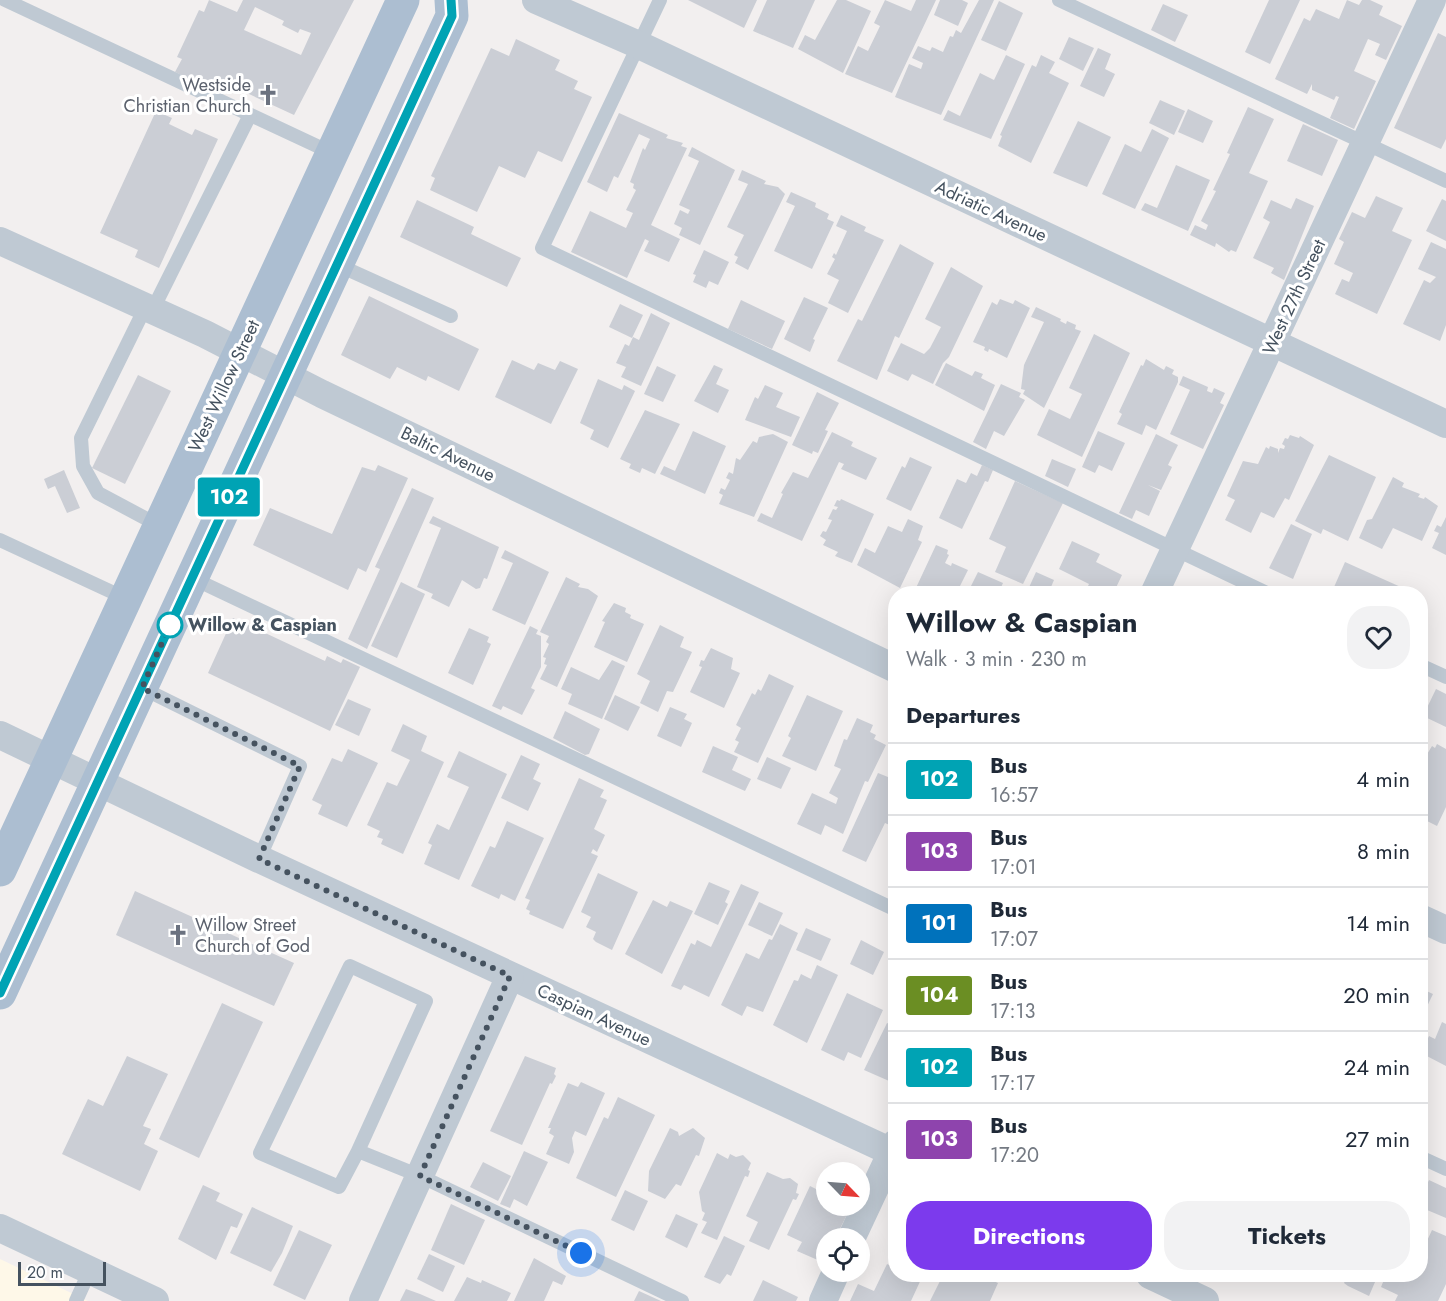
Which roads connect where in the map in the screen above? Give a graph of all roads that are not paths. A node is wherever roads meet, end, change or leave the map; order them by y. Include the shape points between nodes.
1 (5, 0) edge
2 (403, 0) edge
3 (451, 0) edge
4 (536, 0) edge
5 (660, 0) edge
6 (1059, 0) edge
7 (1432, 0) edge
8 (639, 45) junction
9 (250, 115) junction
10 (1366, 144) junction
11 (332, 153) junction
12 (1446, 181) edge
13 (1, 244) edge
14 (338, 265) junction
15 (150, 308) junction
16 (451, 316) dead end
17 (1272, 342) junction
18 (240, 352) junction
19 (287, 376) junction
20 (1446, 424) edge
21 (160, 526) junction
22 (0, 540) edge
23 (1175, 550) junction
24 (192, 578) junction
25 (1158, 586) edge
26 (1252, 586) edge
27 (127, 598) junction
28 (888, 665) edge
29 (1428, 668) edge
30 (1446, 676) edge
31 (142, 688) junction
32 (0, 735) edge
33 (52, 759) junction
34 (100, 781) junction
35 (4, 852) edge
36 (259, 859) junction
37 (888, 906) edge
38 (1428, 922) edge
39 (1446, 930) edge
40 (510, 976) junction
41 (0, 993) edge
42 (888, 1147) edge
43 (358, 1151) junction
44 (1428, 1161) edge
45 (888, 1162) edge
46 (1446, 1169) edge
47 (420, 1176) junction
48 (0, 1228) edge
49 (856, 1228) edge
50 (90, 1270) junction
51 (832, 1282) edge
52 (1165, 1282) edge
53 (76, 1301) edge
54 (155, 1301) edge
55 (363, 1301) edge
56 (682, 1301) edge
57 (823, 1301) edge
58 (1205, 1301) edge

1 - 9 lane
2 - 11 main road, West Willow Street
3 - 14 main road via 452,16
4 - 8 street, Adriatic Avenue
5 - 8 lane
6 - 10 lane
7 - 10 street, West 27th Street
8 - 17 street, Adriatic Avenue
8 - 23 lane via 542,248
9 - 11 lane
9 - 15 lane
10 - 12 lane
10 - 17 street, West 27th Street
11 - 18 main road, West Willow Street
13 - 15 street, Baltic Avenue
14 - 16 lane
14 - 19 main road
15 - 18 street, Baltic Avenue
15 - 21 lane via 81,438 83,466 98,493
17 - 20 street, Adriatic Avenue
17 - 23 street, West 27th Street
18 - 19 street, Baltic Avenue
18 - 21 main road, West Willow Street
19 - 24 main road
19 - 28 street, Baltic Avenue
21 - 27 main road, West Willow Street
22 - 27 lane
23 - 25 street, West 27th Street
23 - 26 lane
24 - 31 main road
24 - 37 lane
27 - 33 main road, West Willow Street
29 - 30 lane
31 - 34 main road
31 - 36 lane via 300,766
32 - 33 street, Caspian Avenue
33 - 34 street, Caspian Avenue
33 - 35 main road, West Willow Street
34 - 36 street, Caspian Avenue
34 - 41 main road
36 - 40 street, Caspian Avenue
38 - 39 street
40 - 42 street, Caspian Avenue
40 - 47 street
43 - 43 lane via 339,1187 260,1153 350,966 426,1001
43 - 47 lane
44 - 46 lane
45 - 49 street
47 - 55 street
47 - 56 lane
48 - 50 street
50 - 53 lane
50 - 54 street
51 - 57 street
52 - 58 street

